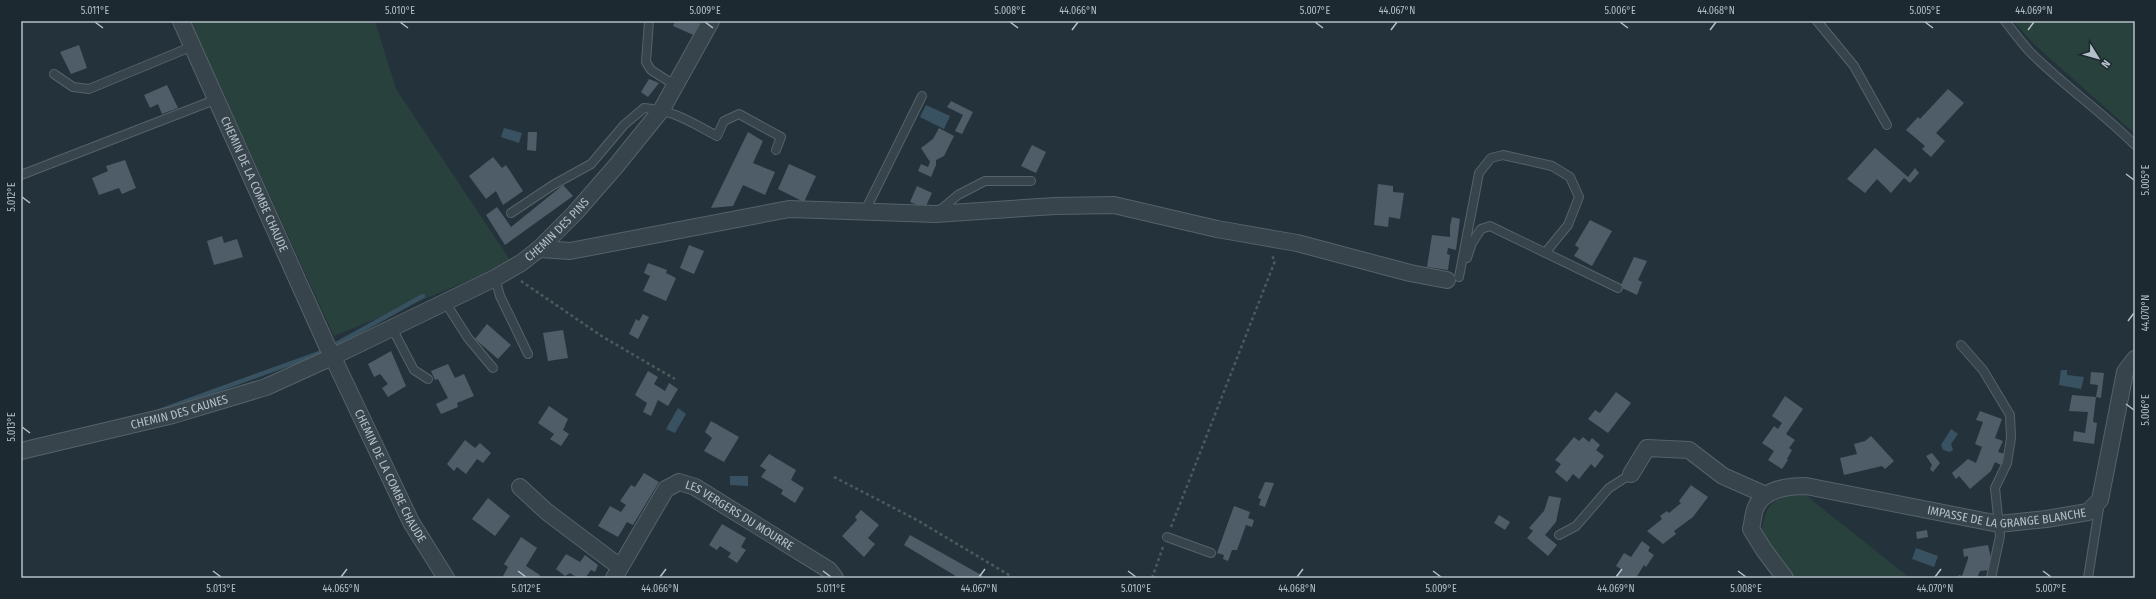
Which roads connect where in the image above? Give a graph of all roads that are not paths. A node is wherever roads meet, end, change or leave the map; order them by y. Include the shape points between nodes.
1 (181, 21) edge
2 (649, 21) edge
3 (711, 21) edge
4 (1817, 21) edge
5 (2005, 21) edge
6 (192, 46) junction
7 (54, 74) dead end
8 (676, 86) junction
9 (922, 96) dead end
10 (217, 99) junction
11 (662, 110) junction
12 (1887, 125) dead end
13 (2135, 145) edge
14 (776, 150) dead end
15 (21, 175) edge
16 (1031, 181) dead end
17 (511, 213) dead end
18 (864, 213) junction
19 (935, 214) junction
20 (539, 249) junction
21 (1545, 253) junction
22 (501, 274) junction
23 (1453, 278) junction
24 (1618, 288) dead end
25 (445, 302) junction
26 (392, 328) junction
27 (1961, 345) dead end
28 (329, 352) junction
29 (528, 354) dead end
30 (2135, 359) edge
31 (493, 368) dead end
32 (428, 379) dead end
33 (21, 451) edge
34 (1631, 474) joint
35 (520, 487) dead end
36 (1766, 495) junction
37 (2100, 500) junction
38 (1999, 524) junction
39 (1559, 535) dead end
40 (1167, 537) road end
41 (1211, 553) dead end
42 (617, 573) edge
43 (446, 578) edge
44 (836, 578) edge
45 (1784, 578) edge
46 (1991, 578) edge
47 (2088, 578) edge

1 - 6 street, CHEMIN DE LA COMBE CHAUDE
2 - 8 lane via 646,62 651,70
3 - 8 street, CHEMIN DES PINS
4 - 12 lane via 1854,66
5 - 13 lane via 2034,56 2111,120
6 - 7 lane via 88,89 73,87
6 - 10 street, CHEMIN DE LA COMBE CHAUDE
8 - 11 street, CHEMIN DES PINS
9 - 18 lane
10 - 15 lane
10 - 28 street, CHEMIN DE LA COMBE CHAUDE
11 - 14 lane via 677,114 716,136 724,121 739,114 781,137
11 - 17 lane via 644,108 624,125 591,164
11 - 20 street, CHEMIN DES PINS via 575,213
16 - 19 lane via 985,181 958,195
18 - 19 street
18 - 20 street via 789,209 570,251
19 - 23 street via 1114,205 1217,229 1297,243 1410,273
20 - 22 street, CHEMIN DES PINS
21 - 23 lane via 1490,226 1481,229 1472,243 1464,268
21 - 23 lane via 1568,225 1579,197 1570,177 1552,166 1503,155 1491,158 1479,173
21 - 24 lane
22 - 25 street, CHEMIN DES PINS
22 - 29 lane via 500,296
25 - 26 street, CHEMIN DES PINS
25 - 31 lane via 468,338
26 - 28 street, CHEMIN DES PINS
26 - 32 lane via 414,370
27 - 38 lane via 1983,370 2010,416 2011,438 2007,463 1995,488
28 - 33 street, CHEMIN DES CAUNES via 266,387 213,404
28 - 43 street, CHEMIN DE LA COMBE CHAUDE via 411,522
30 - 37 street, IMPASSE DE LA GRANGE BLANCHE via 2125,372
34 - 36 street via 1648,448 1689,450 1723,476
34 - 39 lane via 1609,488 1576,526
35 - 42 street
36 - 38 street, IMPASSE DE LA GRANGE BLANCHE via 1784,486 1806,486
36 - 45 street, IMPASSE DE LA GRANGE BLANCHE via 1756,506 1751,529
37 - 38 street, IMPASSE DE LA GRANGE BLANCHE via 2088,512
37 - 47 lane
38 - 46 lane via 2000,536
40 - 41 lane
42 - 44 street, LES VERGERS DU MOURRE via 666,489 679,482 696,487 829,570

